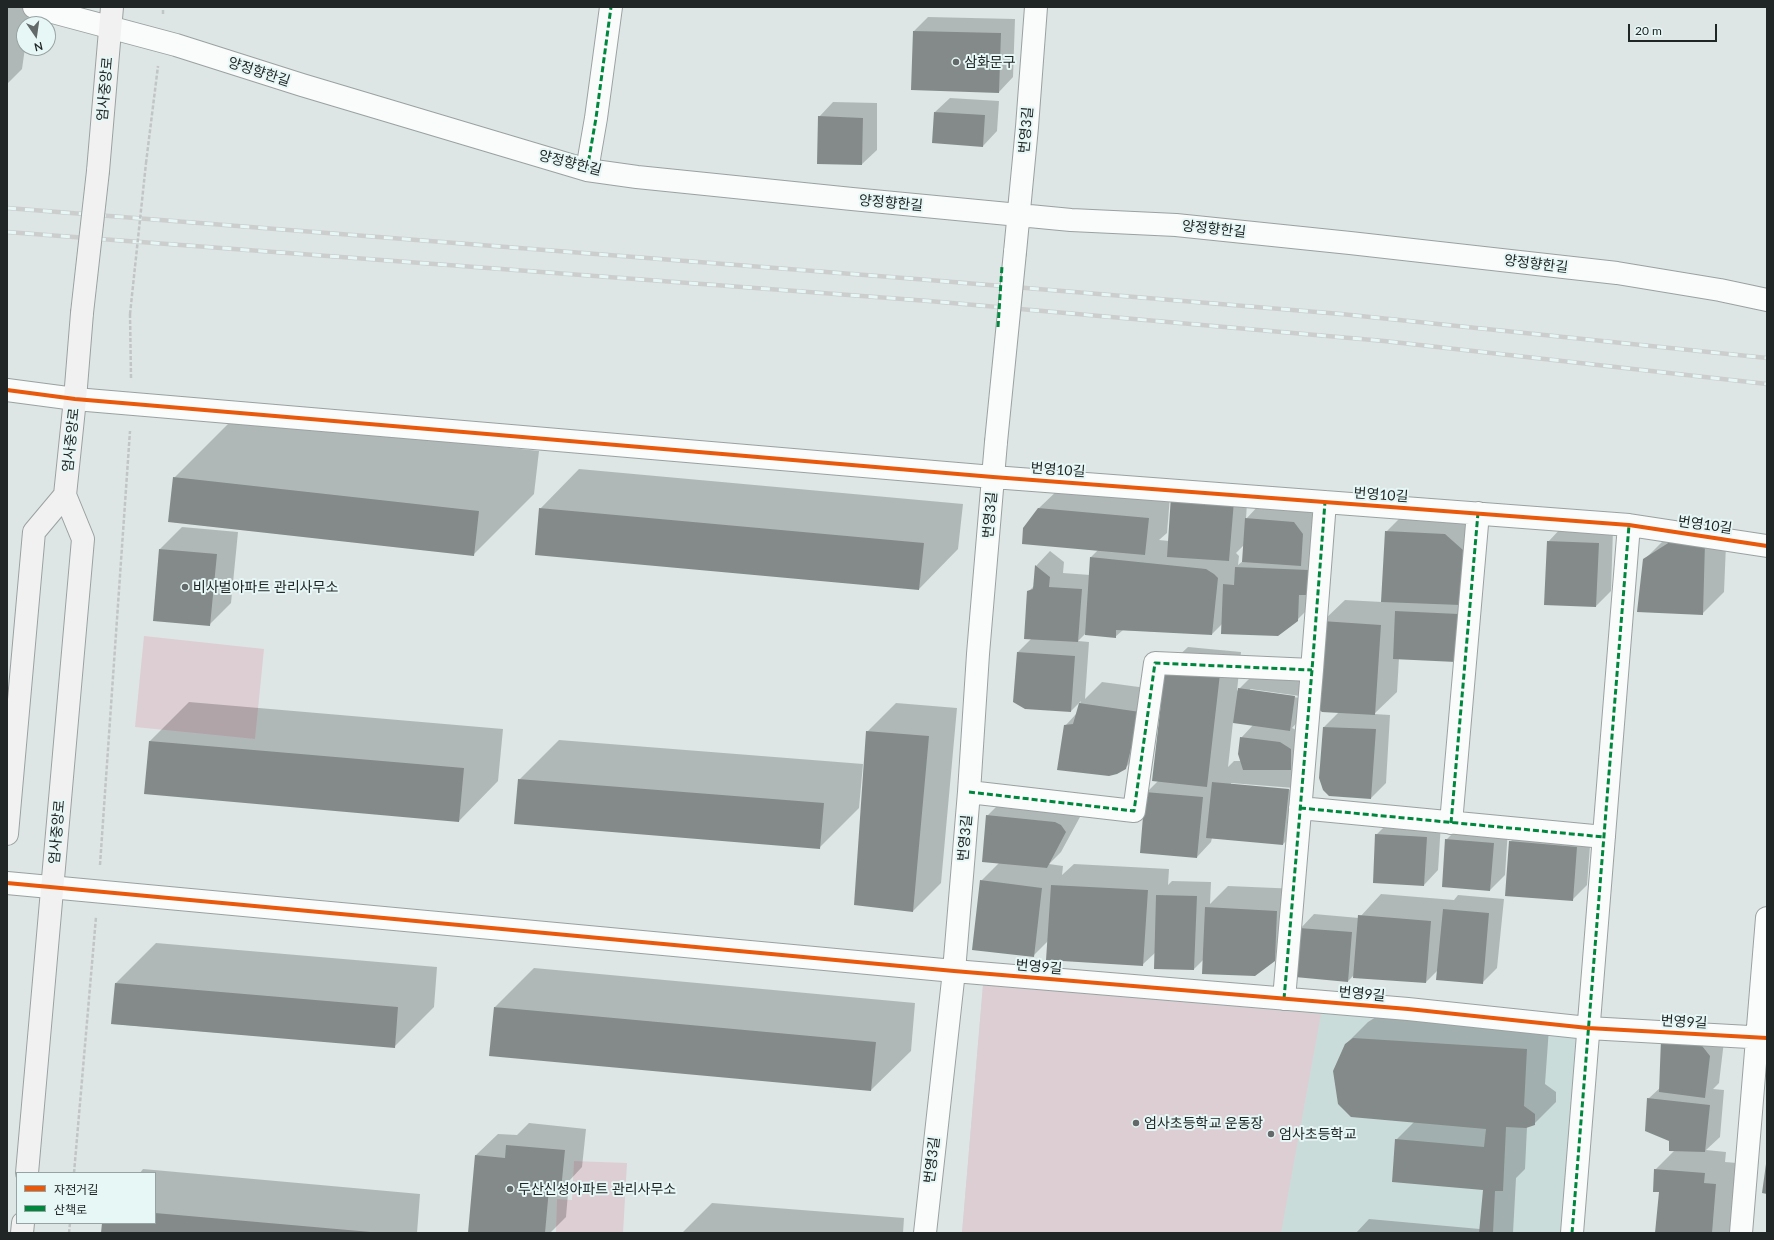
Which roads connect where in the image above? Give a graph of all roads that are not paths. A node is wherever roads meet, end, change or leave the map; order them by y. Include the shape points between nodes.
1 (34, 7) edge
2 (610, 7) edge
3 (1036, 7) edge
4 (111, 17) edge
5 (587, 170) junction
6 (1018, 215) junction
7 (1767, 300) edge
8 (7, 390) edge
9 (75, 399) junction
10 (993, 477) junction
11 (65, 495) junction
12 (1325, 502) junction
13 (1478, 514) junction
14 (1628, 525) junction
15 (1767, 546) edge
16 (1312, 670) junction
17 (969, 792) junction
18 (1300, 808) junction
19 (1451, 823) junction
20 (7, 834) edge
21 (1604, 837) junction
22 (7, 883) edge
23 (52, 887) junction
24 (1767, 918) edge
25 (954, 971) junction
26 (1284, 999) junction
27 (1588, 1028) junction
28 (1762, 1037) edge
29 (27, 1172) edge
30 (925, 1233) edge
31 (1572, 1233) edge
32 (1741, 1233) edge

1 - 4 street, 양정향한길
2 - 5 street
3 - 6 street, 번영3길
4 - 5 street, 양정향한길 via 161,41
4 - 9 main road, 엄사중앙로, bridge
5 - 6 street, 양정향한길 via 689,183
6 - 7 street, 양정향한길 via 1176,225 1382,246 1617,274
6 - 10 street, 번영3길, bridge
8 - 9 street, 번영10길
9 - 10 street, 번영10길
9 - 11 main road, 엄사중앙로
10 - 12 street, 번영10길
10 - 17 street, 번영3길
11 - 20 main road via 34,532
11 - 23 main road, 엄사중앙로 via 83,539
12 - 13 street, 번영10길
12 - 16 street
13 - 14 street, 번영10길
13 - 19 street
14 - 15 street, 번영10길
14 - 21 street
16 - 17 street via 1155,663 1134,811
16 - 18 street
17 - 25 street, 번영3길
18 - 19 street
18 - 26 street
19 - 21 street
21 - 27 street
22 - 23 street, 번영9길
23 - 25 street, 번영9길
23 - 29 main road, 엄사중앙로
24 - 28 street
25 - 26 street, 번영9길
25 - 30 street, 번영3길
26 - 27 street, 번영9길
27 - 28 street, 번영9길
27 - 31 street
28 - 32 street

